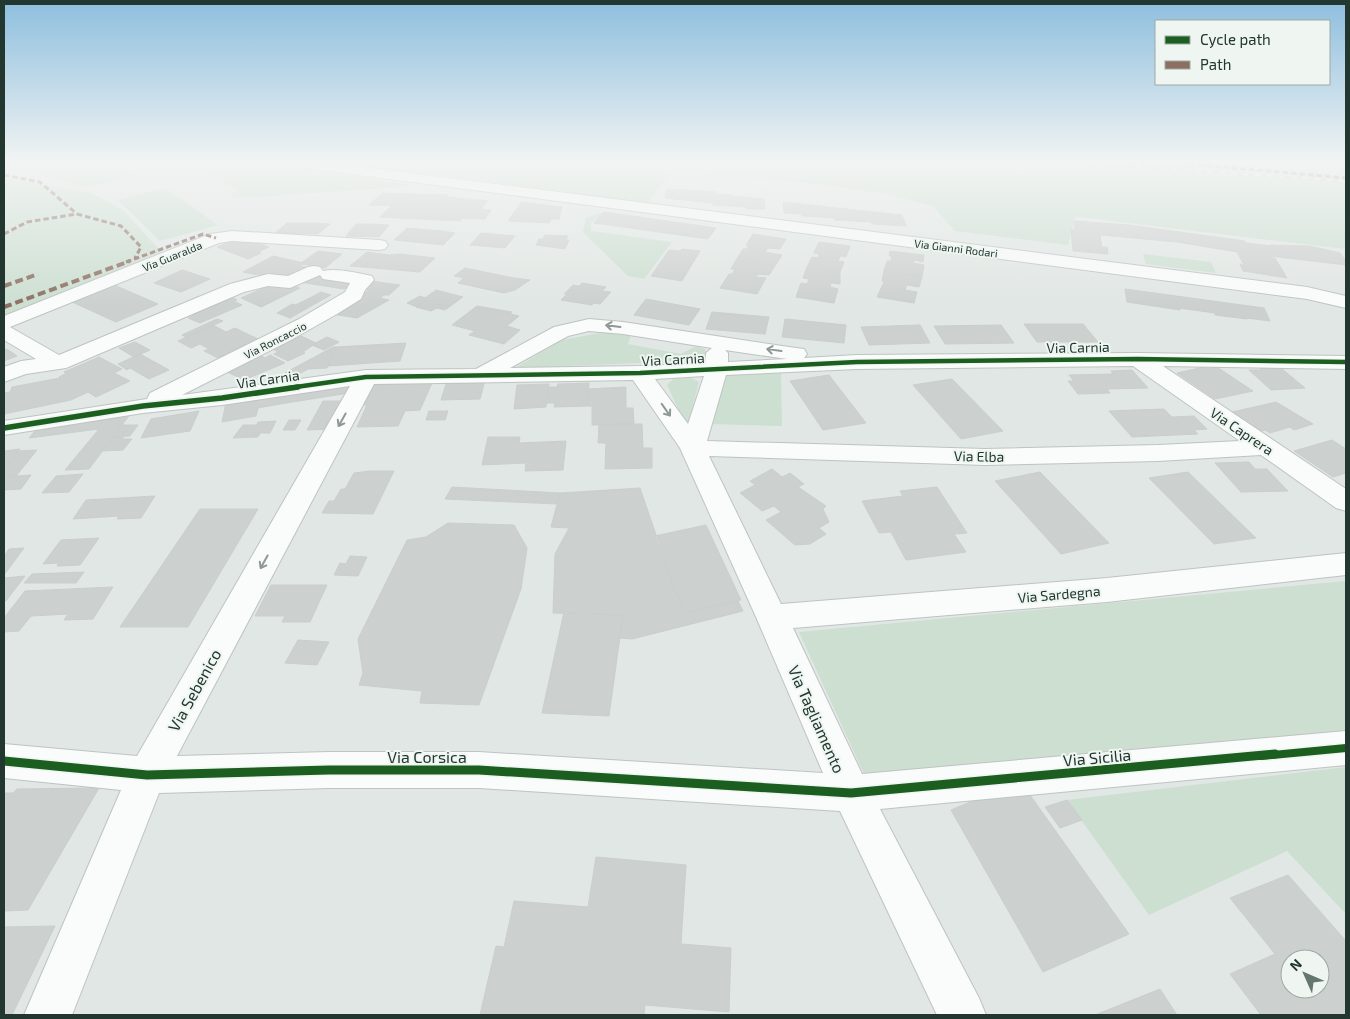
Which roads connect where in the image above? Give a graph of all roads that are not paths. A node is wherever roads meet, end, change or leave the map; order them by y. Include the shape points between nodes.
1 (666, 211) edge
2 (379, 245) dead end
3 (1346, 302) edge
4 (4, 322) edge
5 (4, 332) edge
6 (717, 342) junction
7 (1138, 359) junction
8 (857, 362) junction
9 (1346, 362) edge
10 (58, 363) junction
11 (717, 370) junction
12 (640, 373) junction
13 (4, 375) edge
14 (480, 376) junction
15 (366, 377) junction
16 (143, 406) junction
17 (4, 428) edge
18 (692, 448) junction
19 (1267, 448) junction
20 (1346, 502) edge
21 (1346, 564) edge
22 (772, 617) junction
23 (1346, 748) edge
24 (4, 761) edge
25 (147, 774) junction
26 (851, 793) junction
27 (48, 1015) edge
28 (962, 1015) edge

1 - 3 street, Via Gianni Rodari via 1307,293
2 - 4 street, Via Guaralda via 232,236 216,238
5 - 10 street
8 -> 6 street, Via Carnia
6 - 11 street, Via Carnia
6 -> 14 street, Via Carnia via 589,325 561,332
7 - 8 street, Via Carnia
7 - 9 street, Via Carnia
7 - 19 street, Via Caprera
8 - 11 street, Via Carnia
10 - 13 street, Via Roncaccio via 20,368
10 - 16 street, Via Roncaccio via 237,288 268,280 290,282 322,273 365,280 356,288 354,295 329,311
11 - 12 street, Via Carnia
11 - 18 street
12 - 14 street, Via Carnia
12 -> 18 street, Via Tagliamento
14 - 15 street, Via Carnia
15 - 16 street, Via Carnia
15 -> 25 street, Via Sebenico
16 - 17 street, Via Carnia
18 - 19 street, Via Elba via 985,457
18 - 22 street, Via Tagliamento
19 - 20 street, Via Caprera
21 - 22 street, Via Sardegna via 1107,590
22 - 26 street, Via Tagliamento
23 - 26 street, Via Sicilia
24 - 25 street, Via Corsica
25 - 26 street, Via Corsica via 479,770
25 - 27 street, Via Sebenico
26 - 28 street, Via Tagliamento

